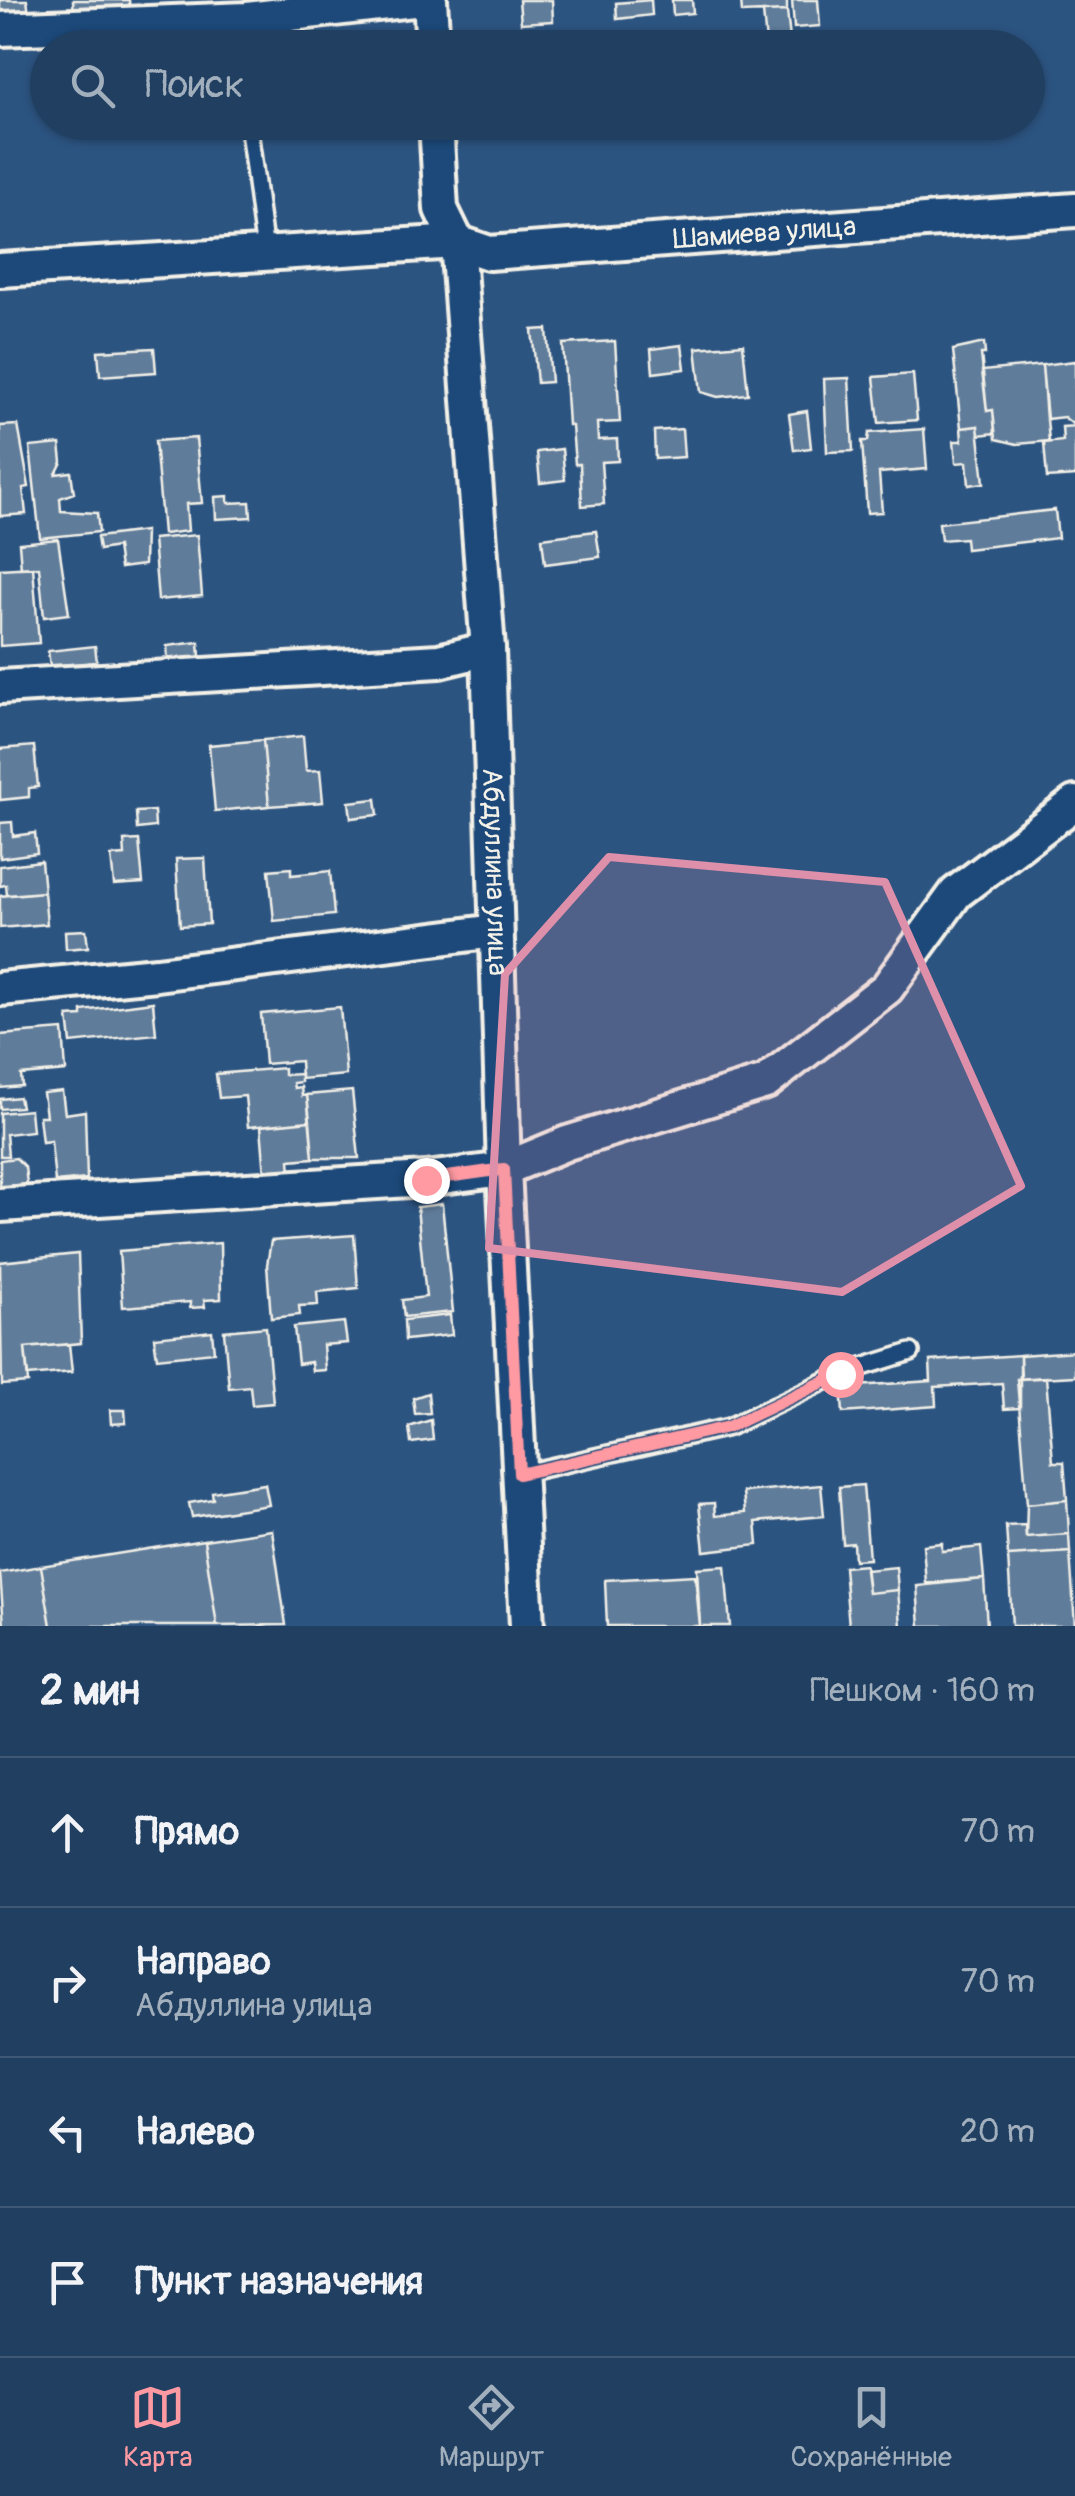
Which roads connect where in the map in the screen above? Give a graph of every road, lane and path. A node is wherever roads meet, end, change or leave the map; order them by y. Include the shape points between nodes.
1 (414, 0) edge
2 (430, 0) edge
3 (0, 29) edge
4 (62, 30) edge
5 (262, 30) edge
6 (431, 30) edge
7 (250, 140) edge
8 (437, 140) edge
9 (1075, 210) edge
10 (458, 242) junction
11 (265, 252) junction
12 (0, 270) edge
13 (488, 649) junction
14 (0, 687) edge
15 (1075, 803) edge
16 (496, 931) junction
17 (0, 989) edge
18 (504, 1169) junction
19 (0, 1205) edge
20 (911, 1352) dead end
21 (519, 1474) junction
22 (527, 1626) edge

1 - 5 street
2 - 6 street
3 - 4 street
7 - 11 lane
8 - 10 street, Абдуллина улица via 441,209
9 - 10 street, Шамиева улица via 490,253
10 - 11 street, Шамиева улица
10 - 13 street, Абдуллина улица
11 - 12 street, Шамиева улица
13 - 14 street via 439,662
13 - 16 street, Абдуллина улица
15 - 18 street via 956,892 887,988 766,1082
16 - 17 street
16 - 18 street, Абдуллина улица
18 - 19 street via 426,1180
18 - 21 street, Абдуллина улица
20 - 21 lane via 840,1374 728,1427
21 - 22 street, Абдуллина улица

